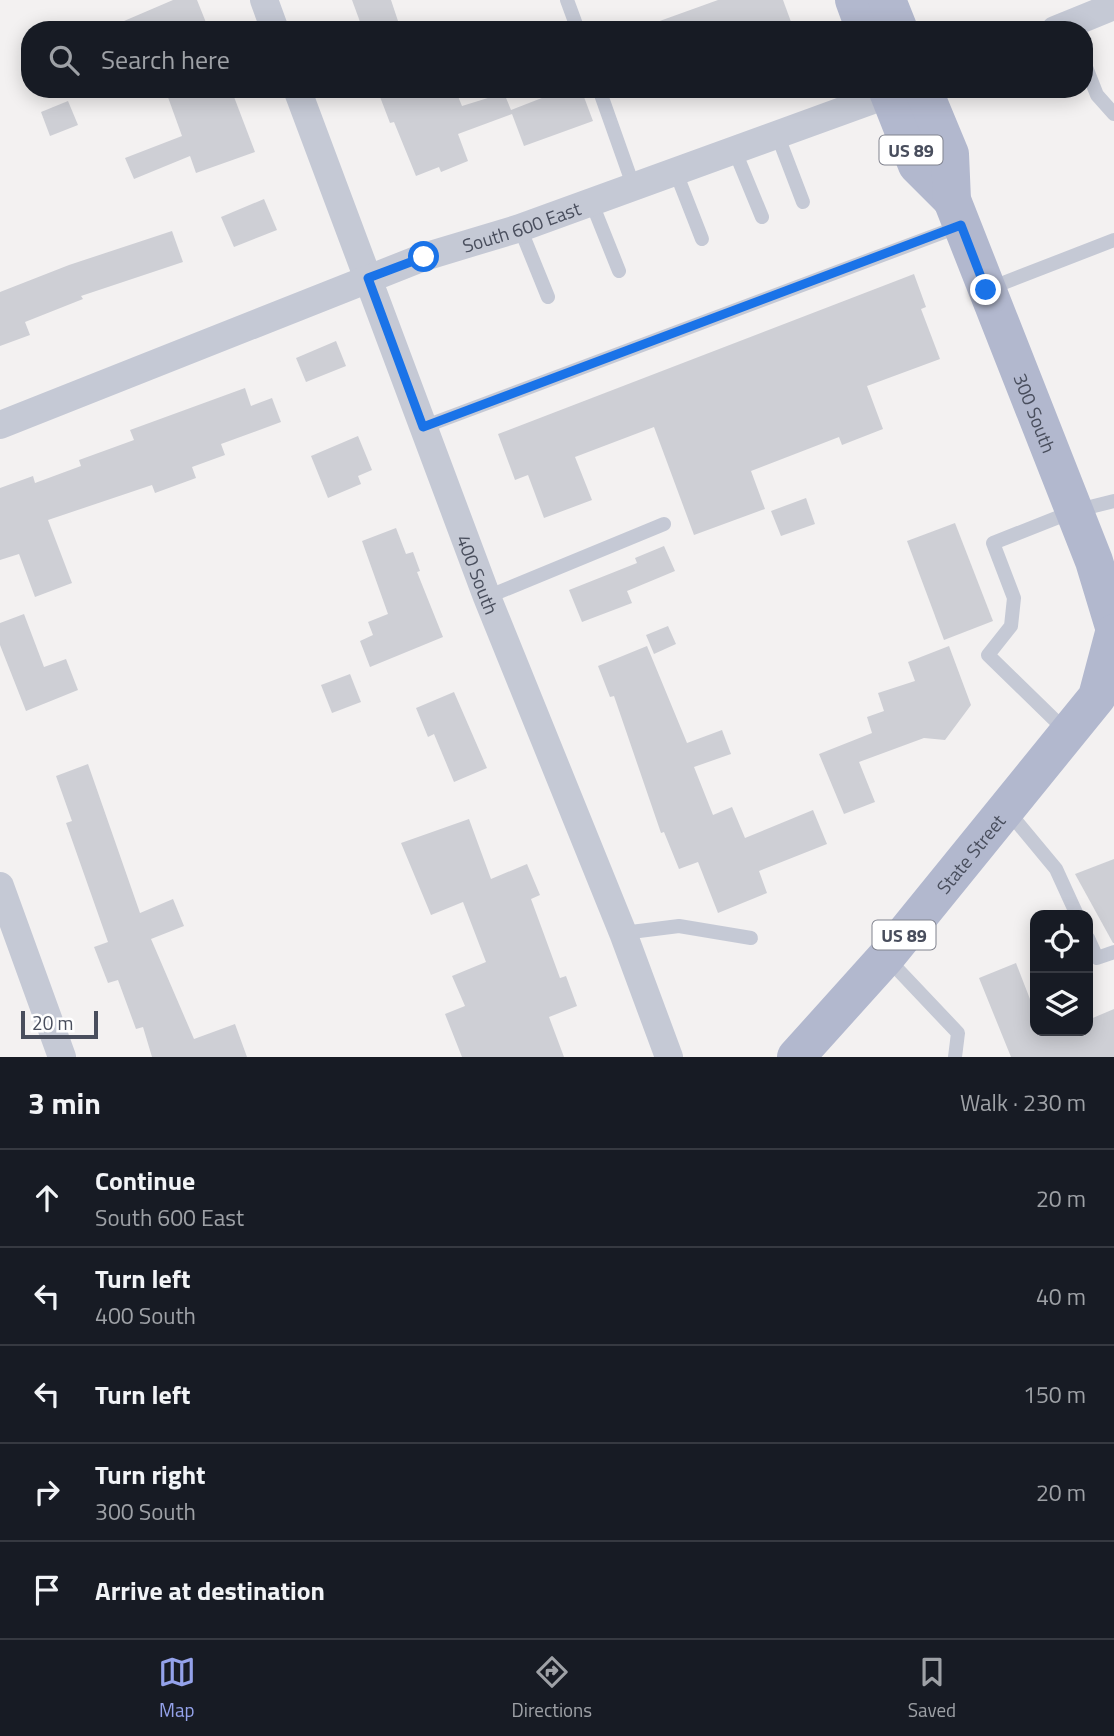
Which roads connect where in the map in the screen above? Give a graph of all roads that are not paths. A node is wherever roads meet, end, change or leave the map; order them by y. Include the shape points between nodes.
1 (264, 0) edge
2 (567, 0) edge
3 (853, 0) edge
4 (887, 0) edge
5 (1114, 6) edge
6 (272, 21) edge
7 (575, 21) edge
8 (861, 21) edge
9 (895, 21) edge
10 (1081, 21) edge
11 (1093, 84) edge
12 (300, 98) edge
13 (602, 98) edge
14 (880, 98) edge
15 (902, 98) edge
16 (1114, 114) edge
17 (777, 134) junction
18 (734, 149) junction
19 (674, 170) junction
20 (634, 185) junction
21 (592, 201) junction
22 (803, 202) dead end
23 (956, 213) junction
24 (762, 217) dead end
25 (520, 228) junction
26 (702, 240) dead end
27 (1114, 240) edge
28 (619, 271) dead end
29 (368, 278) junction
30 (986, 290) junction
31 (548, 297) dead end
32 (0, 425) edge
33 (423, 427) junction
34 (1114, 501) edge
35 (1074, 511) junction
36 (664, 524) dead end
37 (487, 597) junction
38 (1114, 627) edge
39 (1114, 632) edge
40 (1068, 733) junction
41 (1006, 808) junction
42 (0, 886) edge
43 (1075, 910) edge
44 (623, 933) junction
45 (751, 938) dead end
46 (1093, 949) edge
47 (1114, 952) edge
48 (886, 957) junction
49 (806, 1053) edge
50 (62, 1057) edge
51 (669, 1057) edge
52 (956, 1057) edge

1 - 6 street
2 - 7 lane
3 - 8 main road
4 - 9 main road
5 - 10 street
11 - 16 lane
12 - 29 street, 400 South
13 - 20 lane
14 - 17 street, South 600 East
15 - 23 main road, 300 South / US 89 via 917,165
17 - 18 street, South 600 East
17 - 22 lane
18 - 19 street, South 600 East
18 - 24 lane
19 - 20 street, South 600 East
19 - 26 lane
20 - 21 street, South 600 East
21 - 25 street, South 600 East
21 - 28 lane
23 - 30 main road, 300 South / US 89
23 - 33 lane
25 - 29 street, South 600 East
25 - 31 lane
27 - 30 lane
29 - 32 street, South 600 East
29 - 33 street, 400 South
30 - 35 main road, 300 South / US 89
33 - 37 street, 400 South
34 - 35 lane
35 - 38 main road, 300 South / US 89
35 - 40 lane via 993,543 1014,598 1011,626 988,655
36 - 37 lane
37 - 44 street, 400 South
39 - 40 main road, US 89 via 1097,697
40 - 41 main road, US 89
41 - 43 lane via 1056,869
41 - 48 main road, State Street / US 89
42 - 50 street
44 - 45 lane via 679,926
44 - 51 street, 400 South
46 - 47 lane via 1097,958
48 - 49 main road, State Street / US 89
48 - 52 lane via 958,1033

